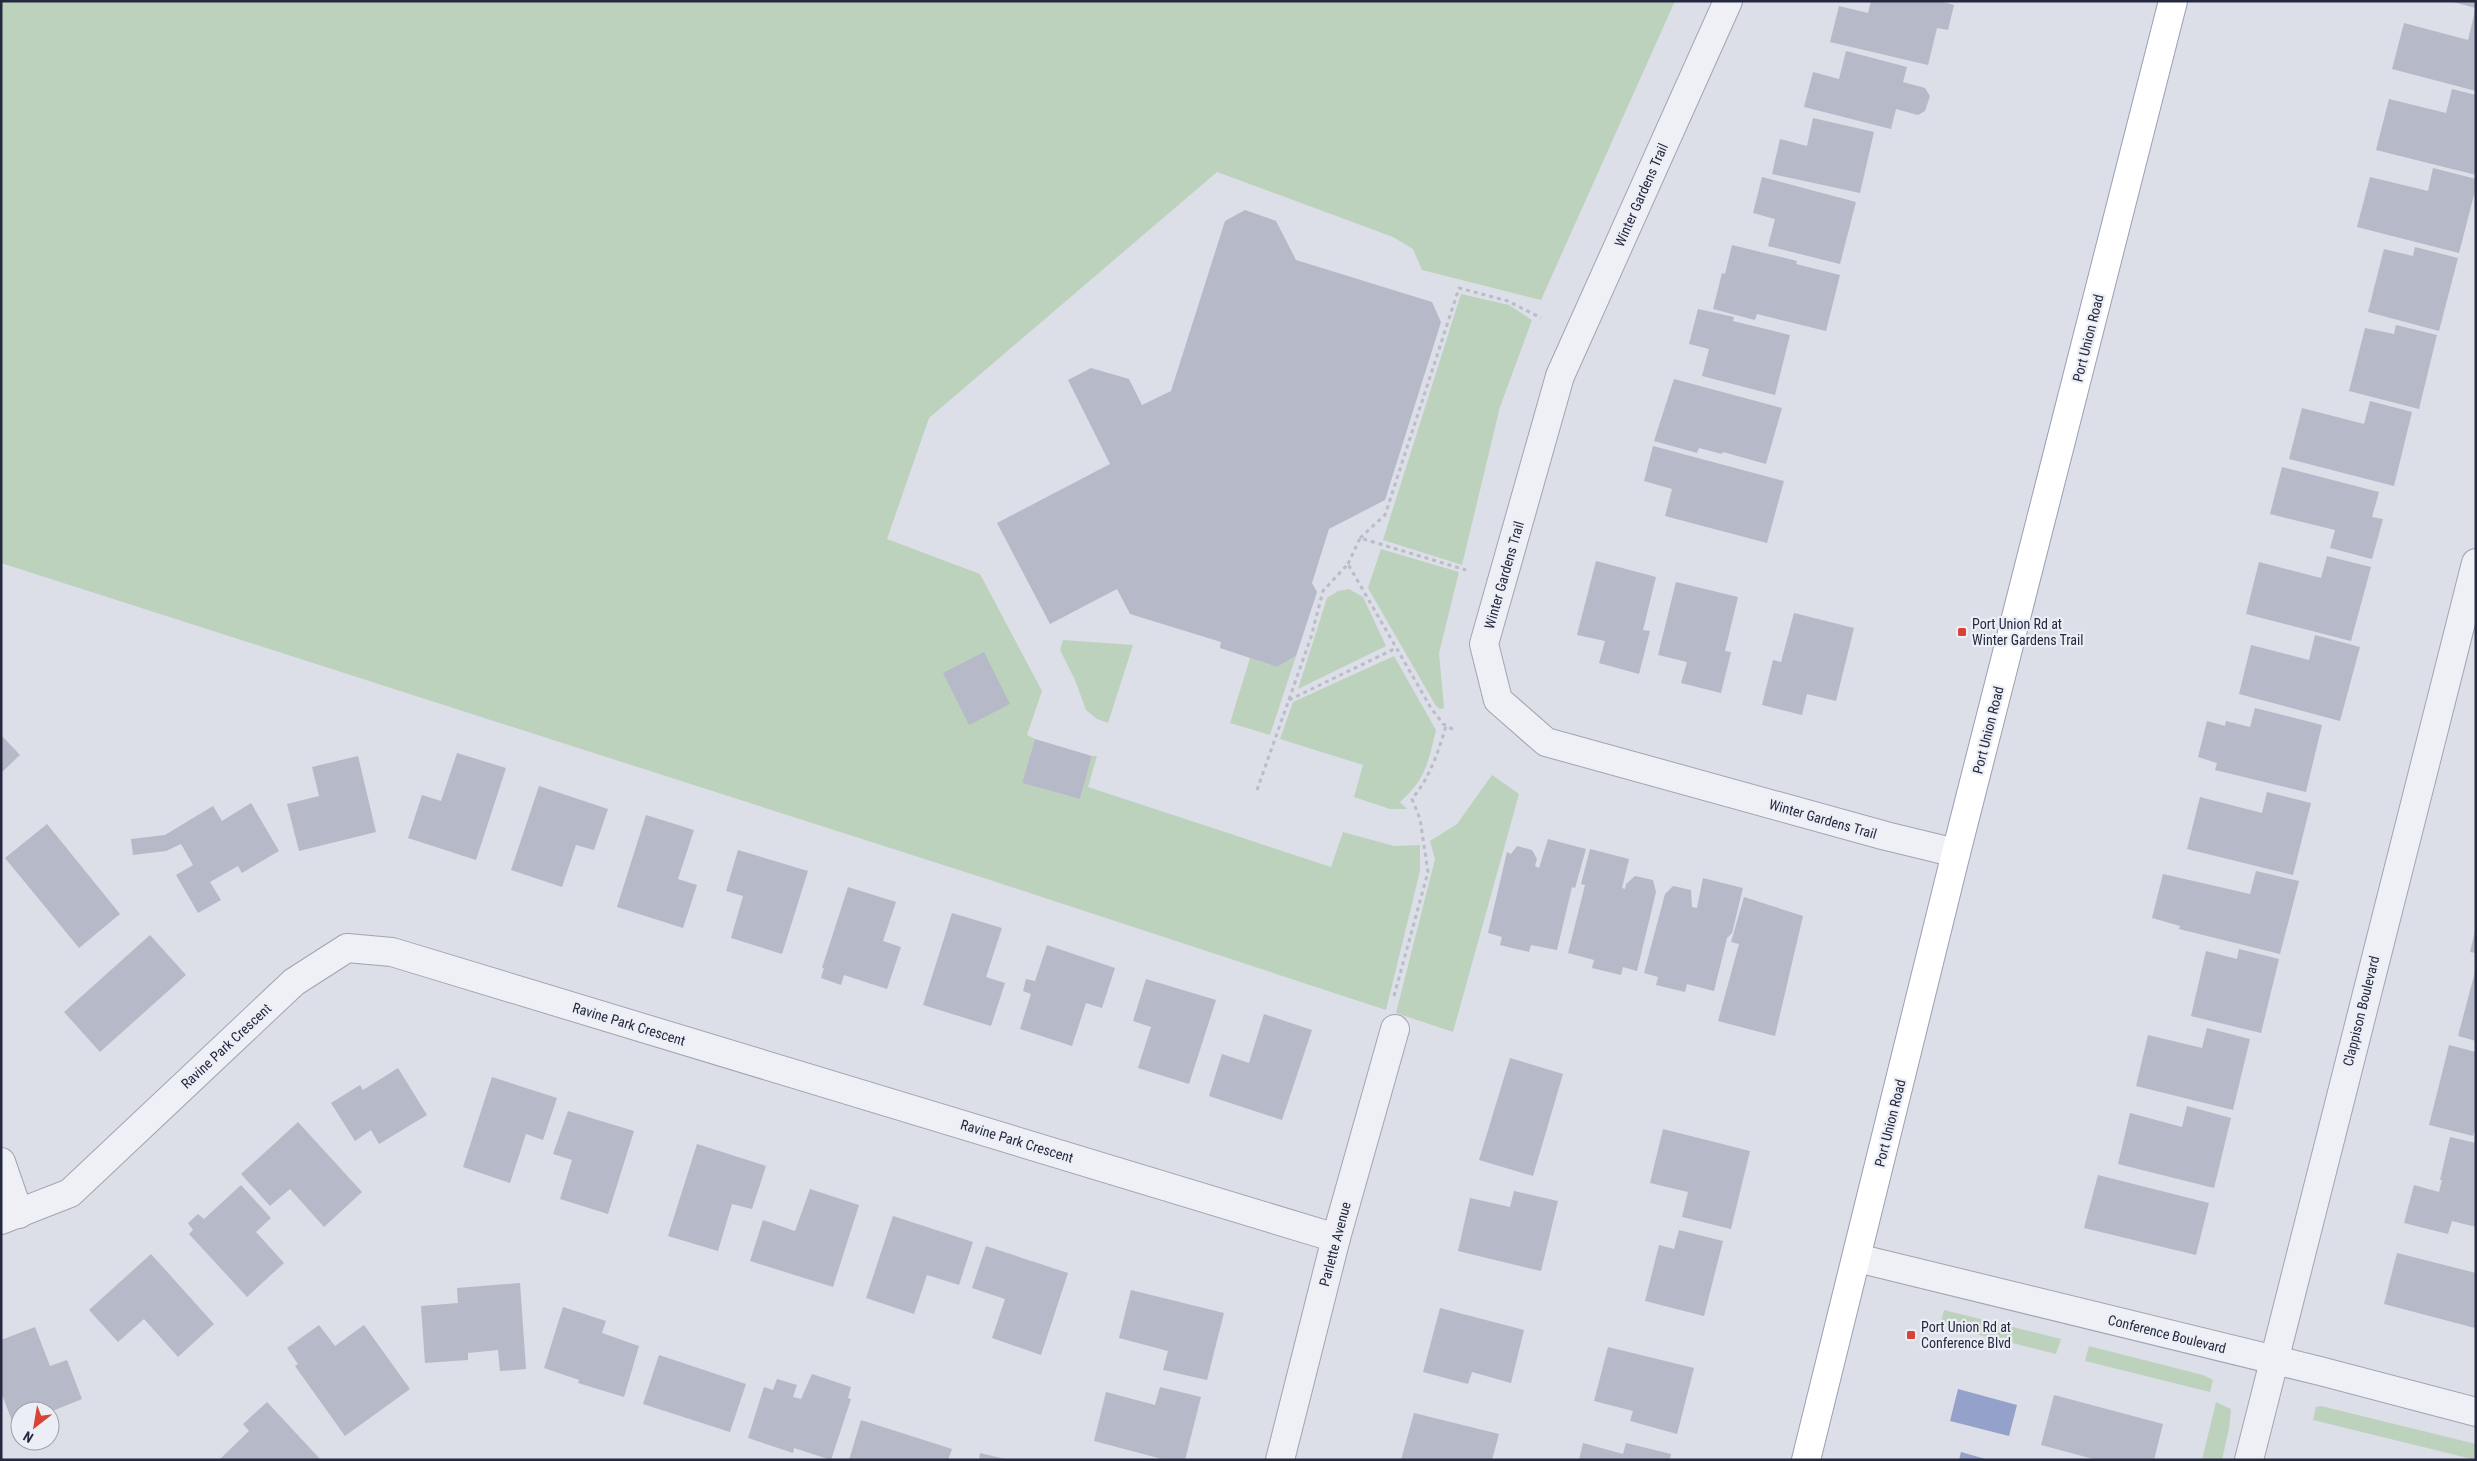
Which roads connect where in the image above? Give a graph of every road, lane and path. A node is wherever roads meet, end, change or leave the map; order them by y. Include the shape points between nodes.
1 (1728, 1) edge
2 (2173, 1) edge
3 (1540, 318) dead end
4 (1360, 538) junction
5 (2476, 563) edge
6 (1348, 564) junction
7 (1466, 570) dead end
8 (1396, 648) junction
9 (1289, 700) junction
10 (1446, 726) junction
11 (1456, 732) dead end
12 (1258, 790) dead end
13 (1956, 853) junction
14 (1395, 1029) joint
15 (1, 1162) edge
16 (10, 1217) edge
17 (1336, 1238) junction
18 (1857, 1258) junction
19 (2273, 1360) junction
20 (2476, 1412) edge
21 (1280, 1460) edge
22 (1806, 1460) edge
23 (2249, 1460) edge

1 - 13 street, Winter Gardens Trail via 1560,376 1484,644 1498,700 1546,742
2 - 13 main road, Port Union Road
3 - 4 path via 1508,301 1459,288 1385,516
4 - 6 path
4 - 7 path
5 - 19 street, Clappison Boulevard
6 - 8 path
6 - 9 path via 1323,592
8 - 9 path
8 - 10 path via 1431,708
9 - 12 path
10 - 11 path
10 - 14 path via 1434,765 1412,799 1420,819 1428,872 1392,1005
13 - 18 main road, Port Union Road
14 - 17 street, Parlette Avenue
15 - 16 street
16 - 17 street, Ravine Park Crescent via 70,1193 294,982 347,948 392,952
17 - 21 street, Parlette Avenue
18 - 19 street, Conference Boulevard
18 - 22 main road, Port Union Road
19 - 20 street, Conference Boulevard
19 - 23 street, Clappison Boulevard

